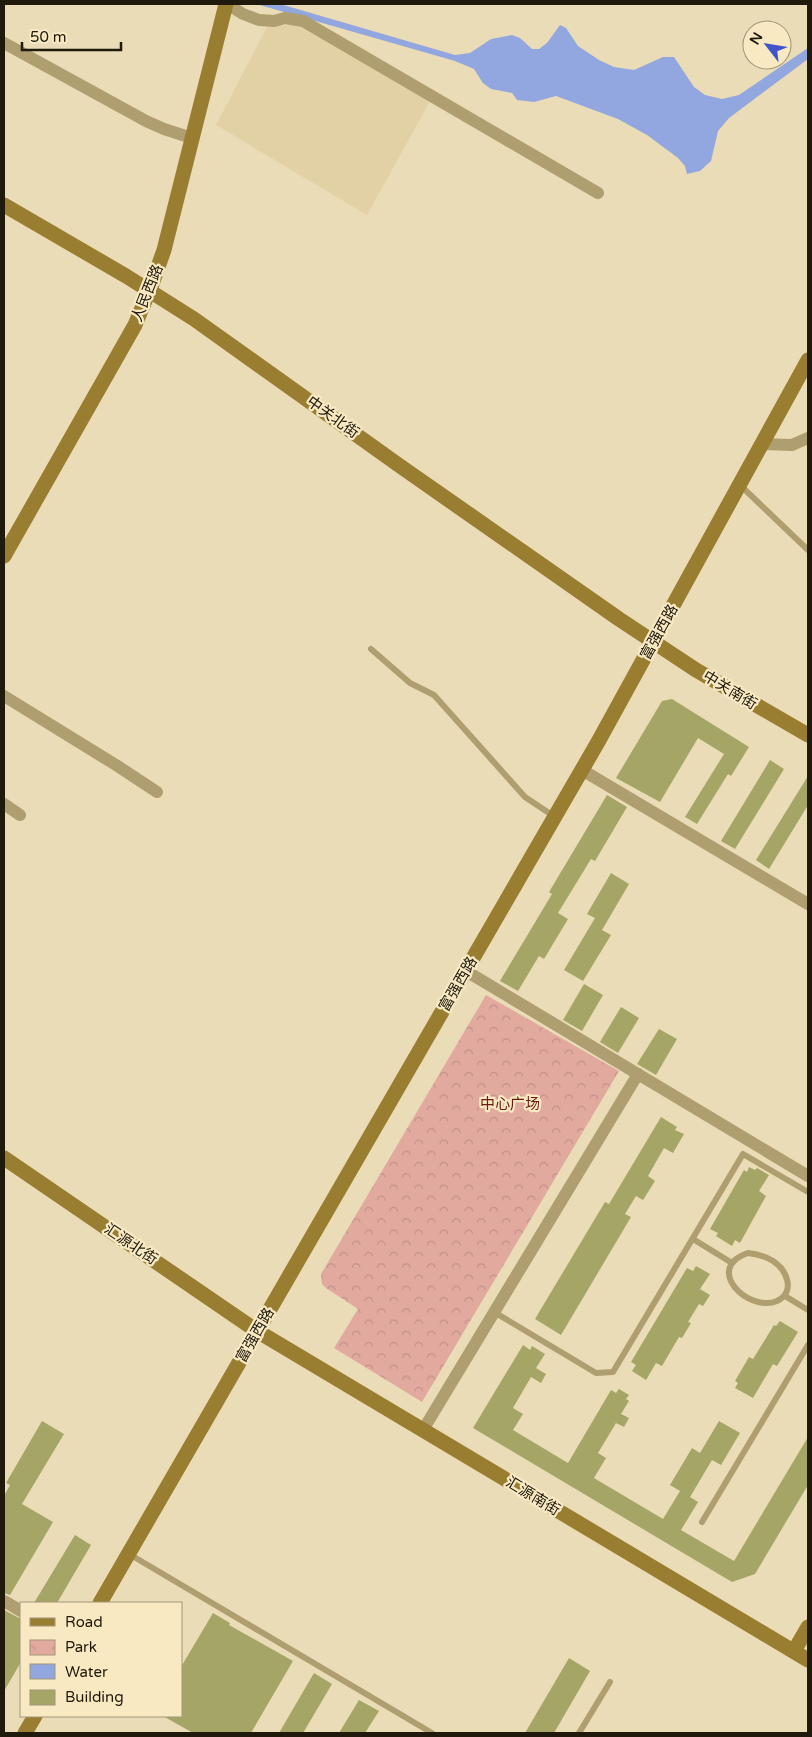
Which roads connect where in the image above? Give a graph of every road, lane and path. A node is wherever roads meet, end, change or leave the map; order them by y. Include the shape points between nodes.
1 (227, 4) edge
2 (4, 43) edge
3 (192, 138) junction
4 (598, 193) dead end
5 (4, 206) edge
6 (149, 291) junction
7 (808, 360) edge
8 (808, 438) edge
9 (763, 444) junction
10 (740, 485) junction
11 (808, 550) edge
12 (4, 556) edge
13 (654, 642) junction
14 (371, 650) dead end
15 (4, 696) edge
16 (808, 736) edge
17 (582, 770) junction
18 (157, 792) dead end
19 (4, 804) edge
20 (20, 815) dead end
21 (555, 818) junction
22 (808, 904) edge
23 (466, 971) junction
24 (638, 1074) junction
25 (4, 1158) edge
26 (808, 1176) edge
27 (808, 1192) edge
28 (692, 1239) junction
29 (732, 1263) junction
30 (785, 1296) junction
31 (808, 1310) edge
32 (494, 1312) junction
33 (257, 1332) junction
34 (808, 1345) edge
35 (423, 1430) junction
36 (702, 1522) dead end
37 (129, 1554) junction
38 (4, 1601) edge
39 (101, 1602) edge
40 (20, 1610) edge
41 (808, 1627) edge
42 (804, 1656) edge
43 (610, 1682) dead end
44 (34, 1717) edge
45 (25, 1733) edge
46 (432, 1733) edge
47 (580, 1733) edge

1 - 3 street, 人民西路
1 - 4 street via 259,20 285,18 303,22
2 - 3 street via 146,121
3 - 6 street, 人民西路 via 164,250
5 - 6 street, 中关北街
6 - 12 street, 人民西路 via 134,325
6 - 13 street, 中关北街 via 210,330
7 - 9 street, 富强西路
8 - 9 street via 792,446
9 - 10 street, 富强西路
10 - 11 lane
10 - 13 street, 富强西路
13 - 16 street, 中关南街
13 - 17 street, 富强西路
14 - 21 lane via 410,683 434,695 525,797
15 - 18 street
17 - 21 street, 富强西路
17 - 22 street
19 - 20 street
21 - 23 street, 富强西路
23 - 24 street
23 - 33 street, 富强西路
24 - 26 street
24 - 32 street
25 - 33 street, 汇源北街
27 - 28 lane via 743,1154
28 - 29 lane
28 - 32 lane via 613,1372 596,1374
29 - 30 lane via 728,1276 733,1286 749,1299 768,1303
29 - 30 lane via 748,1253 760,1254 772,1261 781,1267 787,1278
30 - 31 lane
32 - 35 street
33 - 35 street, 汇源南街
33 - 37 street, 富强西路
34 - 36 lane
35 - 42 street, 汇源南街
37 - 39 street, 富强西路
37 - 46 lane
38 - 40 street
41 - 42 street
43 - 47 lane
44 - 45 street

